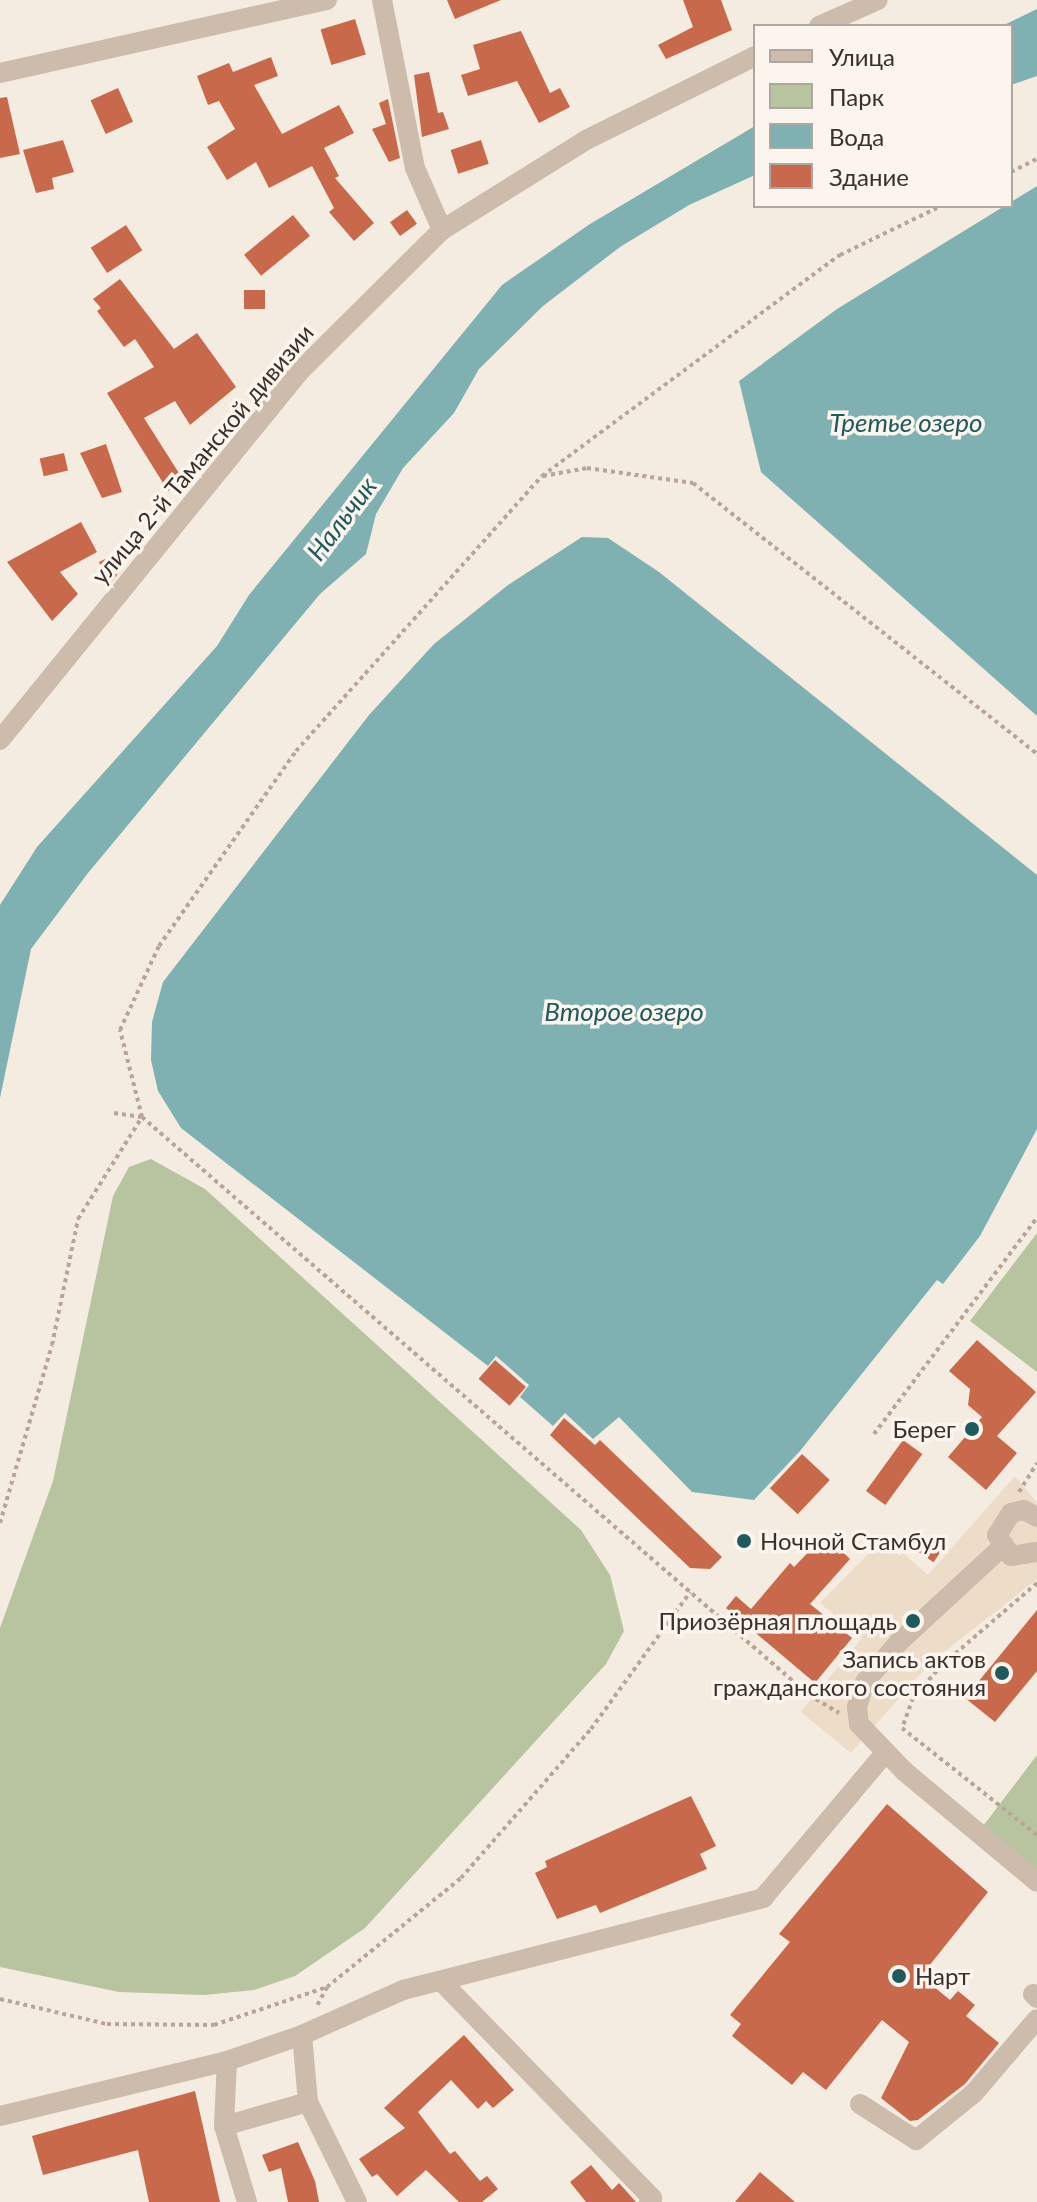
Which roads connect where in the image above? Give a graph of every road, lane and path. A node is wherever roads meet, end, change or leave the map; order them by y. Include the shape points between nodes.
1 (327, 0) edge
2 (382, 0) edge
3 (878, 0) edge
4 (824, 24) edge
5 (753, 57) edge
6 (0, 73) edge
7 (1037, 159) edge
8 (1013, 171) edge
9 (937, 208) edge
10 (442, 230) junction
11 (542, 476) junction
12 (0, 740) edge
13 (1037, 754) edge
14 (114, 1113) dead end
15 (142, 1117) junction
16 (1037, 1218) edge
17 (874, 1434) dead end
18 (1037, 1517) edge
19 (0, 1523) edge
20 (1001, 1548) junction
21 (1037, 1552) edge
22 (1037, 1583) edge
23 (690, 1592) junction
24 (859, 1724) junction
25 (885, 1753) junction
26 (1037, 1835) edge
27 (1037, 1882) edge
28 (441, 1981) junction
29 (327, 1987) junction
30 (0, 1999) edge
31 (1037, 2019) edge
32 (302, 2035) junction
33 (227, 2061) junction
34 (308, 2102) junction
35 (860, 2104) dead end
36 (0, 2116) edge
37 (224, 2126) junction
38 (247, 2202) edge
39 (357, 2202) edge
40 (649, 2202) edge

1 - 6 street
2 - 10 street via 415,168
3 - 4 street
5 - 10 street, улица 2-й Таманской дивизии via 586,140
7 - 8 path
9 - 11 path via 840,255
10 - 12 street, улица 2-й Таманской дивизии via 301,370
11 - 13 path via 587,468 693,483
11 - 15 path via 296,751 159,946 120,1030
14 - 15 path
15 - 19 path via 78,1219 52,1345
15 - 23 path
16 - 17 path
18 - 20 street via 1024,1510 1011,1513 997,1535
20 - 21 street via 1011,1556
20 - 24 street via 899,1642 865,1682 857,1707
22 - 26 path via 942,1665 913,1698 902,1728
23 - 24 path via 809,1695
23 - 29 path via 591,1729 461,1878
24 - 25 street
25 - 27 street
25 - 28 street via 763,1898
28 - 32 street via 403,1990
28 - 40 street via 632,2176 652,2198
29 - 30 path via 214,2025 107,2024
29 - 32 path
31 - 35 street via 974,2093 916,2140
32 - 33 street
32 - 34 street
33 - 36 street
33 - 37 street
34 - 37 street
34 - 39 street
37 - 38 street

